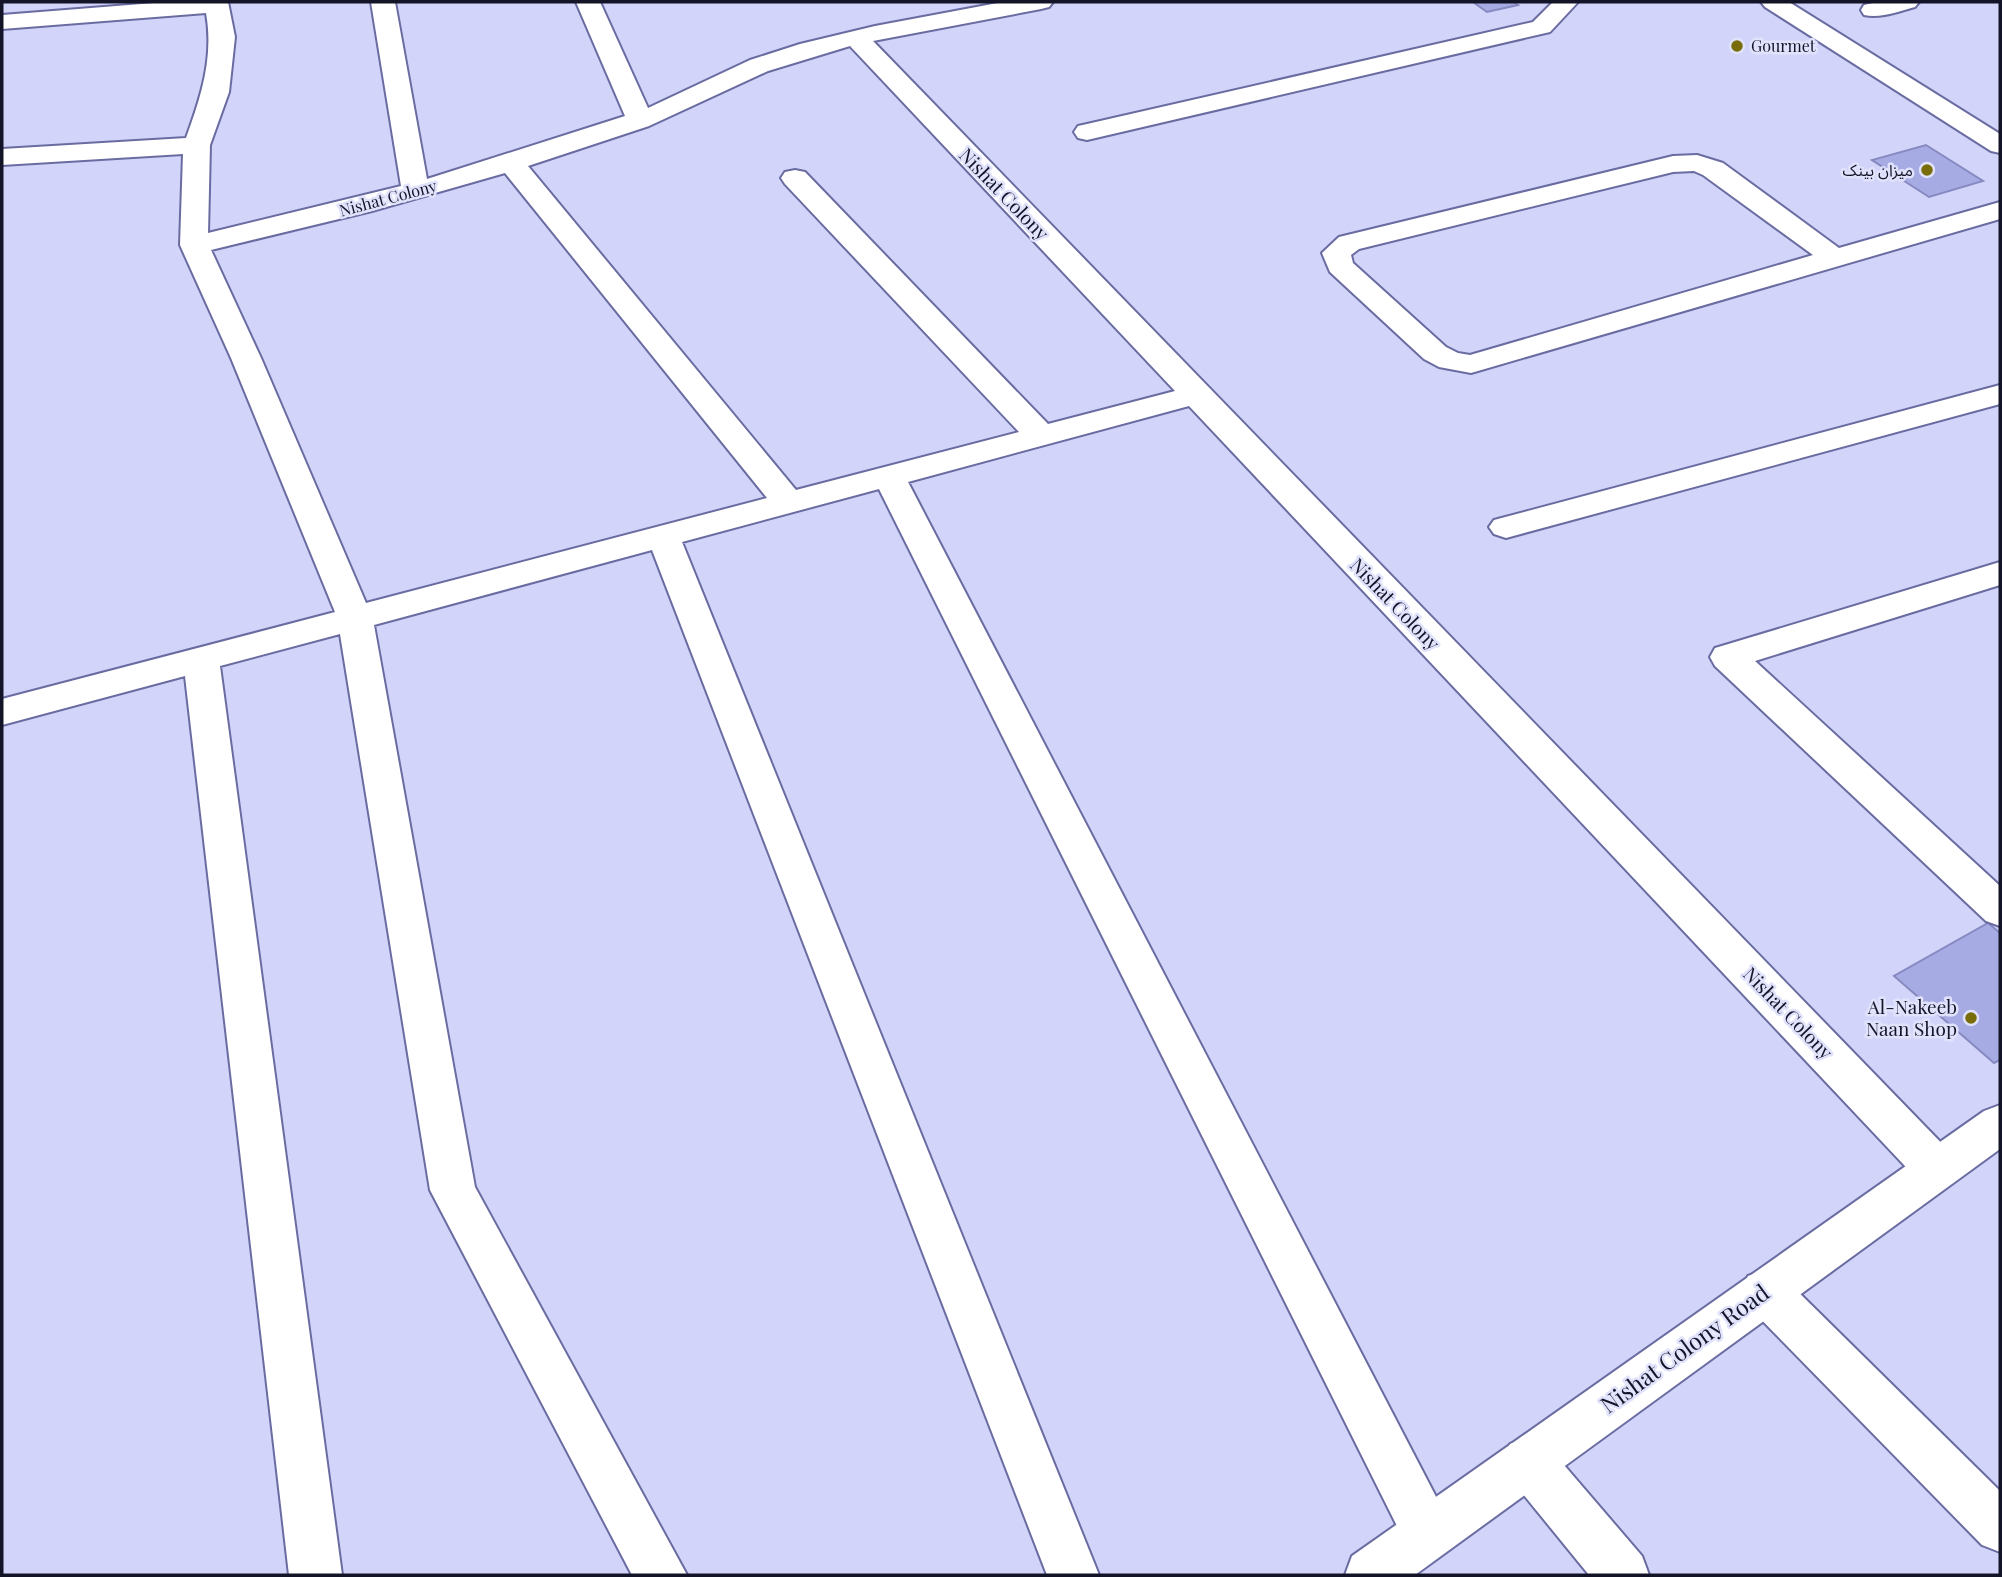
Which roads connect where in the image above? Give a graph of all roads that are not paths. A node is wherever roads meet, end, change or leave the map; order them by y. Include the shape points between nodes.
1 (383, 2) edge
2 (587, 2) edge
3 (1041, 2) edge
4 (1566, 2) edge
5 (1773, 2) edge
6 (1802, 2) edge
7 (1907, 2) edge
8 (216, 3) edge
9 (1873, 10) dead end
10 (2, 22) edge
11 (856, 38) junction
12 (640, 120) junction
13 (2000, 122) edge
14 (1087, 132) dead end
15 (197, 145) junction
16 (2000, 145) edge
17 (2, 157) edge
18 (510, 162) junction
19 (795, 178) dead end
20 (416, 191) junction
21 (2000, 210) edge
22 (194, 245) junction
23 (1836, 259) junction
24 (2000, 394) edge
25 (1195, 395) junction
26 (1041, 436) junction
27 (889, 476) junction
28 (789, 503) junction
29 (1506, 527) dead end
30 (663, 536) junction
31 (2000, 573) edge
32 (355, 618) junction
33 (201, 659) junction
34 (2, 712) edge
35 (2000, 910) edge
36 (2000, 1124) edge
37 (1936, 1168) junction
38 (1765, 1291) junction
39 (1528, 1461) junction
40 (2000, 1527) edge
41 (1429, 1534) junction
42 (315, 1575) edge
43 (660, 1575) edge
44 (1073, 1575) edge
45 (1371, 1575) edge
46 (1623, 1575) edge

1 - 20 street
2 - 12 street
3 - 11 street, Nishat Colony
4 - 14 street via 1541,27
5 - 16 street
6 - 13 street
7 - 9 street
8 - 10 street
8 - 15 street via 223,37 216,92
11 - 12 street, Nishat Colony via 776,59
11 - 25 street, Nishat Colony
12 - 18 street, Nishat Colony
15 - 17 street
15 - 22 street
18 - 20 street, Nishat Colony
18 - 28 street
19 - 26 street
20 - 22 street, Nishat Colony
21 - 23 street
22 - 32 street
23 - 23 street via 1471,364 1435,354 1340,266 1336,253 1349,243 1673,164 1697,163 1713,169
24 - 29 street
25 - 26 street
25 - 37 street, Nishat Colony
26 - 27 street
27 - 28 street
27 - 41 street
28 - 30 street
30 - 32 street
30 - 44 street
31 - 35 street via 1728,657
32 - 33 street
32 - 43 street via 453,1190
33 - 34 street
33 - 42 street
36 - 37 street, Nishat Colony Road
37 - 38 street, Nishat Colony Road
38 - 39 street, Nishat Colony Road
38 - 40 street
39 - 41 street, Nishat Colony Road
39 - 46 street
41 - 45 street, Nishat Colony Road

